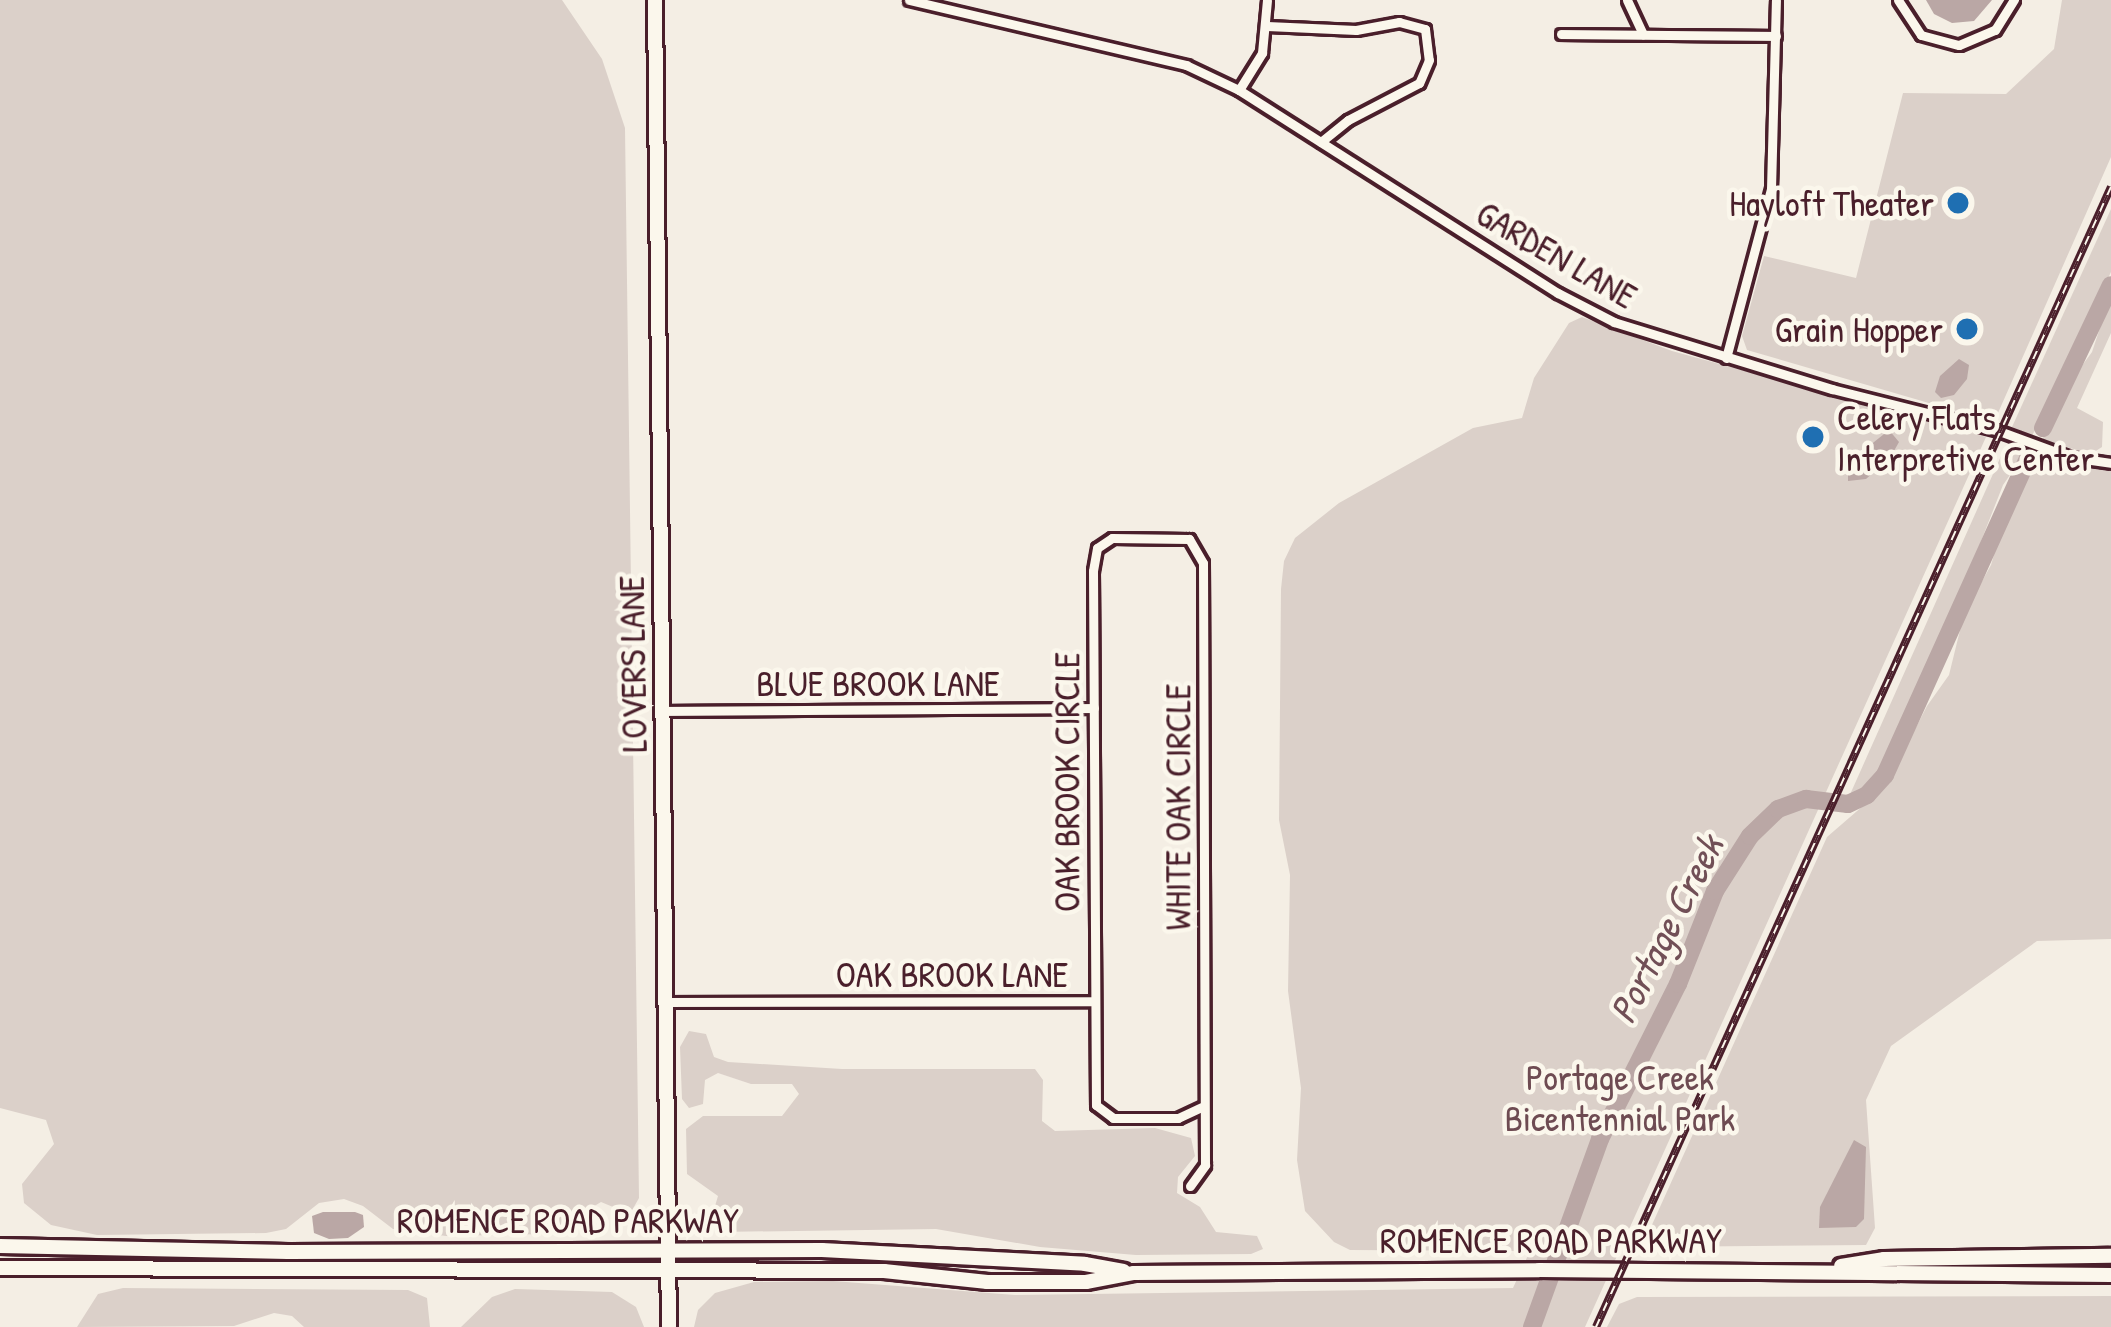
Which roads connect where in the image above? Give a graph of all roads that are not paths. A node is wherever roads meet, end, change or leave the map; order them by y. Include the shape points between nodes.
1 (655, 0) edge
2 (909, 0) edge
3 (1267, 0) edge
4 (1627, 0) edge
5 (1776, 0) edge
6 (1898, 0) edge
7 (2014, 0) edge
8 (1267, 26) junction
9 (1561, 34) dead end
10 (1643, 34) junction
11 (1776, 35) junction
12 (1238, 90) junction
13 (1322, 142) junction
14 (1726, 358) junction
15 (2111, 463) edge
16 (1093, 562) joint
17 (1094, 708) junction
18 (662, 711) junction
19 (1094, 1001) junction
20 (664, 1002) junction
21 (1202, 1107) junction
22 (1190, 1186) dead end
23 (0, 1246) edge
24 (66, 1247) junction
25 (668, 1250) junction
26 (2111, 1256) edge
27 (0, 1268) edge
28 (1824, 1268) junction
29 (668, 1270) junction
30 (66, 1271) junction
31 (1134, 1274) junction
32 (2111, 1275) edge
33 (669, 1327) edge

1 - 18 street, LOVERS LANE
2 - 12 street, GARDEN LANE via 1132,50
3 - 8 street
4 - 10 street
5 - 11 street
6 - 7 street via 1922,34 1959,45 1995,30
8 - 12 street via 1262,53
8 - 13 street via 1356,30 1399,22 1425,29 1429,60 1419,83
9 - 10 street
10 - 11 street
11 - 14 street via 1771,189
12 - 13 street, GARDEN LANE
13 - 14 street, GARDEN LANE via 1573,301
14 - 15 street, GARDEN LANE
16 - 17 street, OAK BROOK CIRCLE
16 - 21 street, WHITE OAK CIRCLE via 1112,538 1183,538 1203,556
17 - 18 street, BLUE BROOK LANE
17 - 19 street, OAK BROOK CIRCLE
18 - 20 street, LOVERS LANE
19 - 20 street, OAK BROOK LANE
19 - 21 street, OAK BROOK LANE via 1101,1113 1178,1118
20 - 25 street, LOVERS LANE
21 - 22 street, WHITE OAK CIRCLE via 1205,1165
23 - 24 street, ROMENCE ROAD PARKWAY
24 - 25 street, ROMENCE ROAD PARKWAY
24 - 30 street
25 - 29 street, LOVERS LANE
25 - 31 street, ROMENCE ROAD PARKWAY via 854,1251
26 - 28 street, ROMENCE ROAD PARKWAY via 1884,1258
27 - 30 street, ROMENCE ROAD PARKWAY
28 - 31 street, ROMENCE ROAD PARKWAY
28 - 32 street, ROMENCE ROAD PARKWAY via 1892,1277
29 - 30 street, ROMENCE ROAD PARKWAY
29 - 31 street, ROMENCE ROAD PARKWAY via 884,1271 987,1282
29 - 33 street, LOVERS LANE

